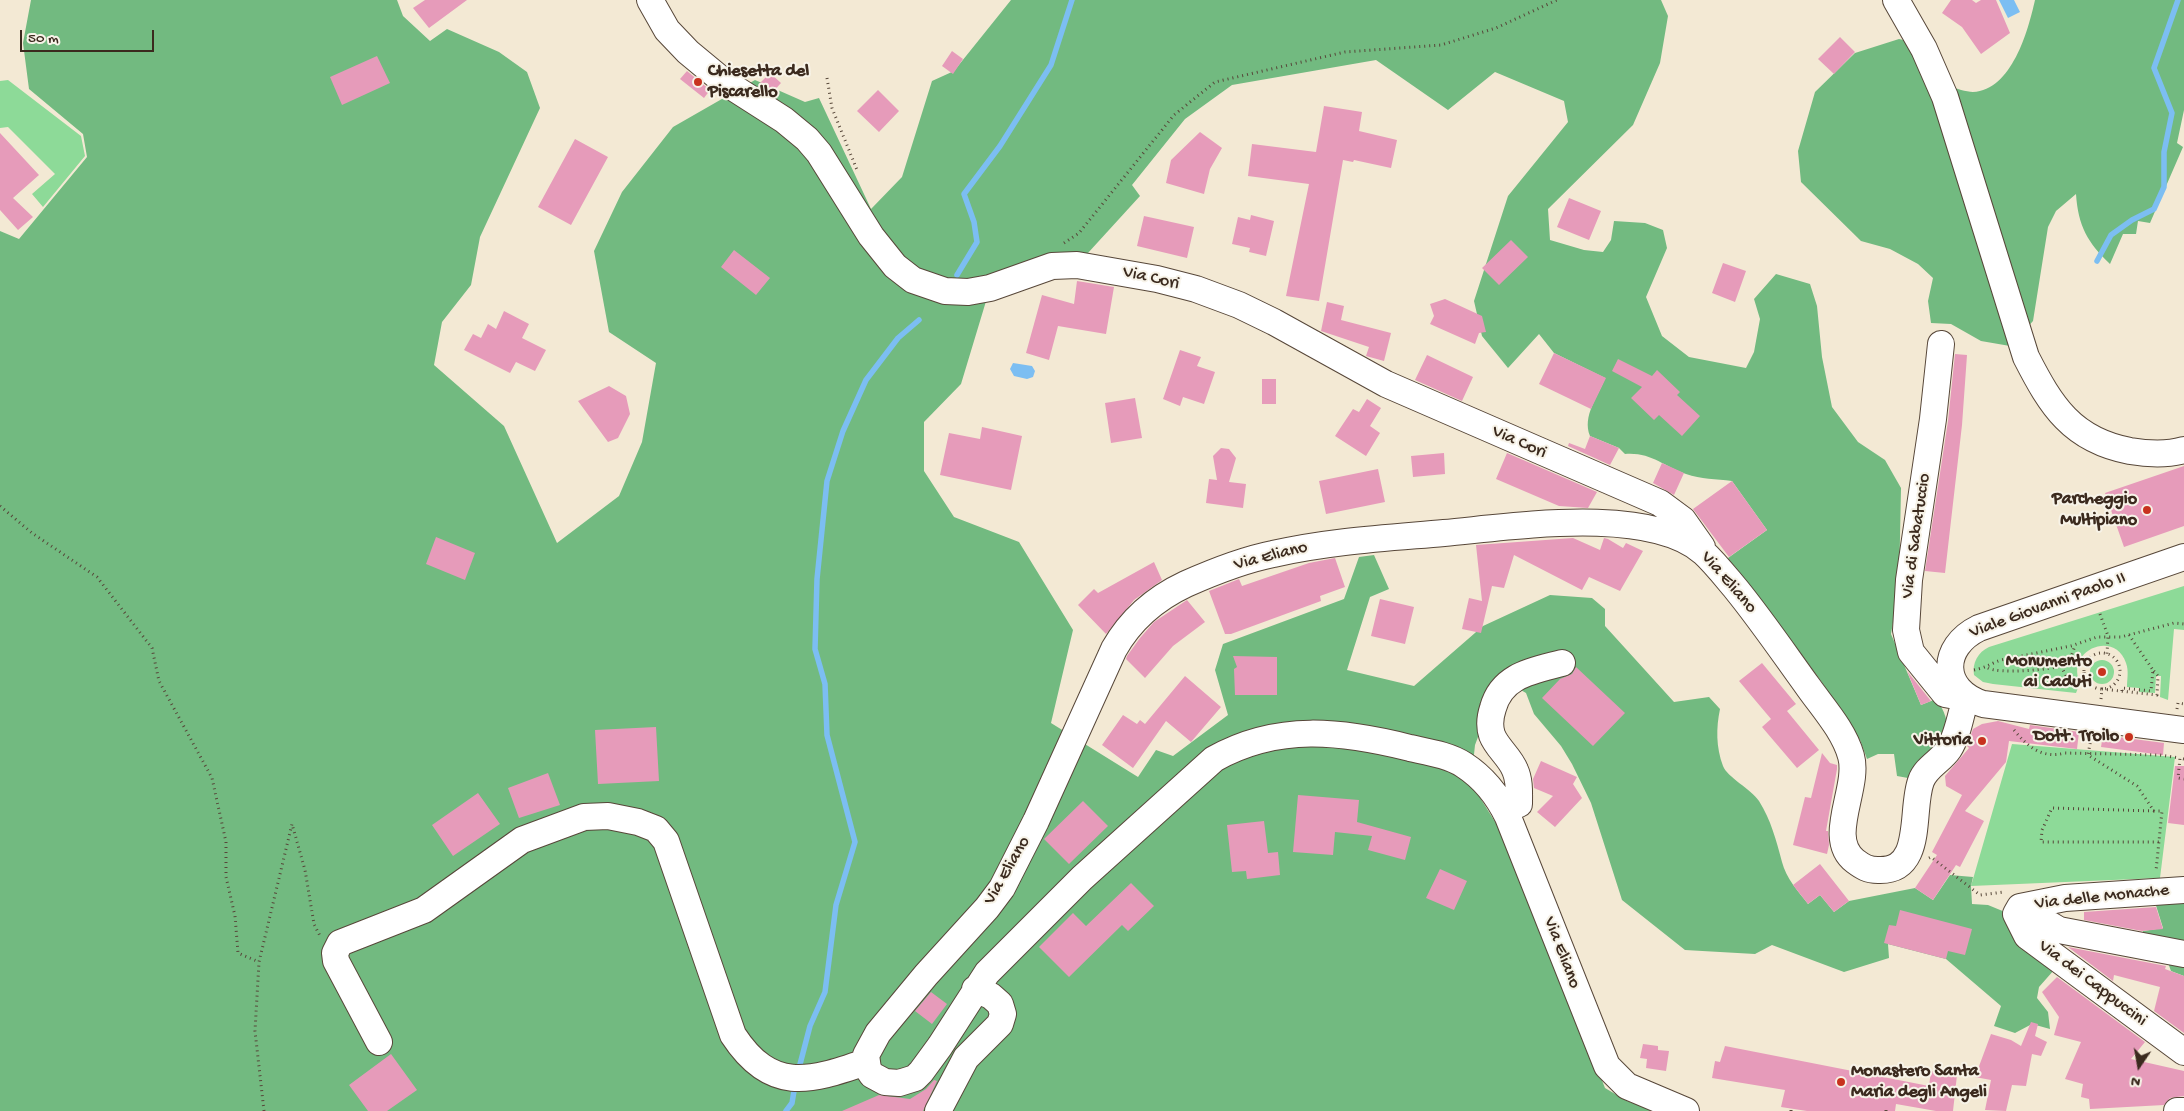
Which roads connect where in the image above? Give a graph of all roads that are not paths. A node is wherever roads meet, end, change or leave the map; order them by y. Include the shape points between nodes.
1 (1896, 0) edge
2 (651, 3) edge
3 (1941, 344) dead end
4 (2184, 450) edge
5 (2184, 557) edge
6 (1712, 560) junction
7 (1562, 662) dead end
8 (1967, 679) junction
9 (2184, 730) edge
10 (1505, 810) junction
11 (2184, 890) edge
12 (2013, 900) junction
13 (2184, 954) edge
14 (975, 989) junction
15 (379, 1042) dead end
16 (2184, 1052) edge
17 (866, 1062) junction
18 (2184, 1110) edge
19 (938, 1111) edge
20 (1686, 1111) edge
21 (2177, 1111) edge

1 - 4 street via 1924,49 1944,98 2026,356 2044,392 2071,425 2097,442 2147,454
2 - 6 street, Via Cori via 673,37 698,61 807,138 871,236 895,266 913,280 945,291 968,292 990,288 1052,266 1077,265 1157,279 1212,295 1274,322 1386,384 1667,507 1683,520
3 - 8 street, Via di Sabatuccio via 1906,630 1911,652 1945,694
5 - 8 street, Viale Giovanni Paolo II via 1968,633 1951,657 1951,676
6 - 8 street, Via Eliano via 1759,617 1848,747 1853,765 1842,844 1850,857 1865,868 1880,871 1898,866 1906,858 1911,848 1922,777 1949,748
6 - 17 street, Via Eliano via 1682,539 1648,529 1592,523 1538,523 1354,540 1287,551 1248,560 1169,593 1135,618 1118,641 1036,821 998,894 878,1033 866,1055
7 - 10 street via 1512,678 1496,698 1490,723 1492,735 1515,768 1518,781 1519,804
8 - 9 street, Via di Sabatuccio via 1983,704 2015,718 2097,710
10 - 14 street, Via Eliano via 1483,780 1458,761 1372,738 1337,733 1298,733 1240,746 1214,759 1193,776 1082,878 986,973
10 - 20 street, Via Eliano via 1607,1066 1627,1086
11 - 12 street, Via delle Monache
12 - 13 street via 2059,930
12 - 16 street, Via dei Cappuccini via 2017,920 2028,936
14 - 17 street, Via Eliano via 940,1046 914,1078 899,1083 884,1082 872,1075
14 - 19 street via 1000,1004 1002,1018 997,1028 966,1058
15 - 17 street via 336,961 335,953 340,942 424,910 522,840 597,815 656,828 666,841 733,1035 756,1063 773,1074 796,1078 820,1076
18 - 21 street

